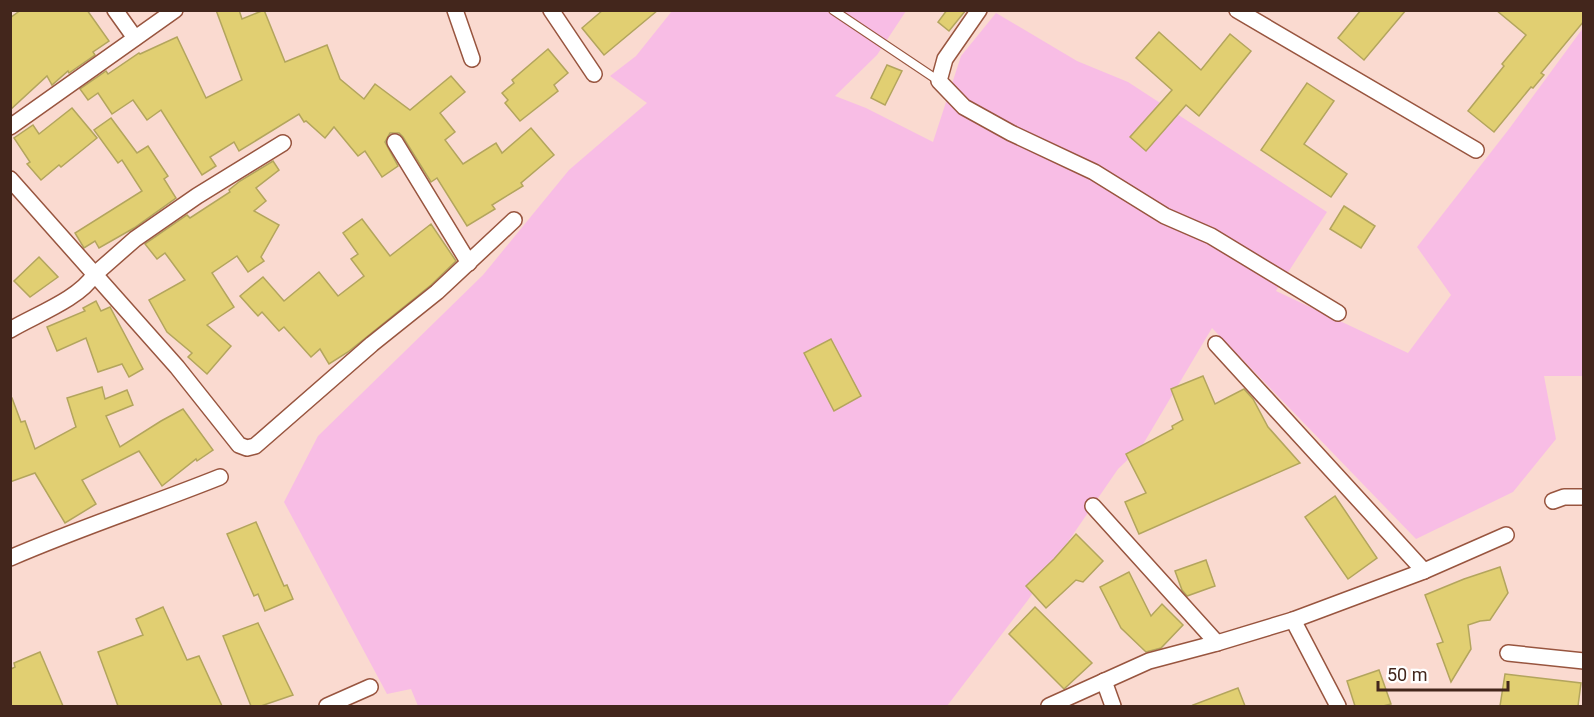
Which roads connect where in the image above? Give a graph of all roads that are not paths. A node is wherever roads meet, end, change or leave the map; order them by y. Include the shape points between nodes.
1 (115, 10) edge
2 (176, 10) edge
3 (454, 10) edge
4 (551, 10) edge
5 (833, 10) edge
6 (979, 10) edge
7 (1237, 10) edge
8 (135, 38) junction
9 (472, 59) dead end
10 (594, 74) dead end
11 (939, 81) junction
12 (10, 127) edge
13 (283, 142) dead end
14 (395, 142) dead end
15 (1476, 150) dead end
16 (10, 179) edge
17 (514, 220) dead end
18 (470, 263) junction
19 (94, 275) junction
20 (1338, 313) dead end
21 (10, 330) edge
22 (1216, 344) dead end
23 (220, 477) dead end
24 (1584, 497) edge
25 (1553, 501) dead end
26 (1093, 506) dead end
27 (1506, 535) dead end
28 (10, 558) edge
29 (1424, 571) junction
30 (1293, 620) junction
31 (1217, 643) junction
32 (1508, 652) dead end
33 (1584, 661) edge
34 (1104, 681) junction
35 (370, 687) dead end
36 (327, 706) edge
37 (1049, 706) edge
38 (1113, 706) edge
39 (1338, 706) edge

1 - 8 street
2 - 8 street
3 - 9 street
4 - 10 street
5 - 11 lane
6 - 11 street via 945,59
7 - 15 street
8 - 12 street
11 - 20 street via 964,107 1094,172 1165,216 1211,236
13 - 19 street via 135,239
14 - 18 street
16 - 19 street
17 - 18 street
18 - 19 street via 255,446 247,448 238,445 177,367
19 - 21 street via 69,297
22 - 29 street
23 - 28 street
24 - 25 street
26 - 31 street
27 - 29 street
29 - 30 street
30 - 31 street
30 - 39 street
31 - 34 street via 1149,661
32 - 33 street
34 - 37 street
34 - 38 street
35 - 36 street

